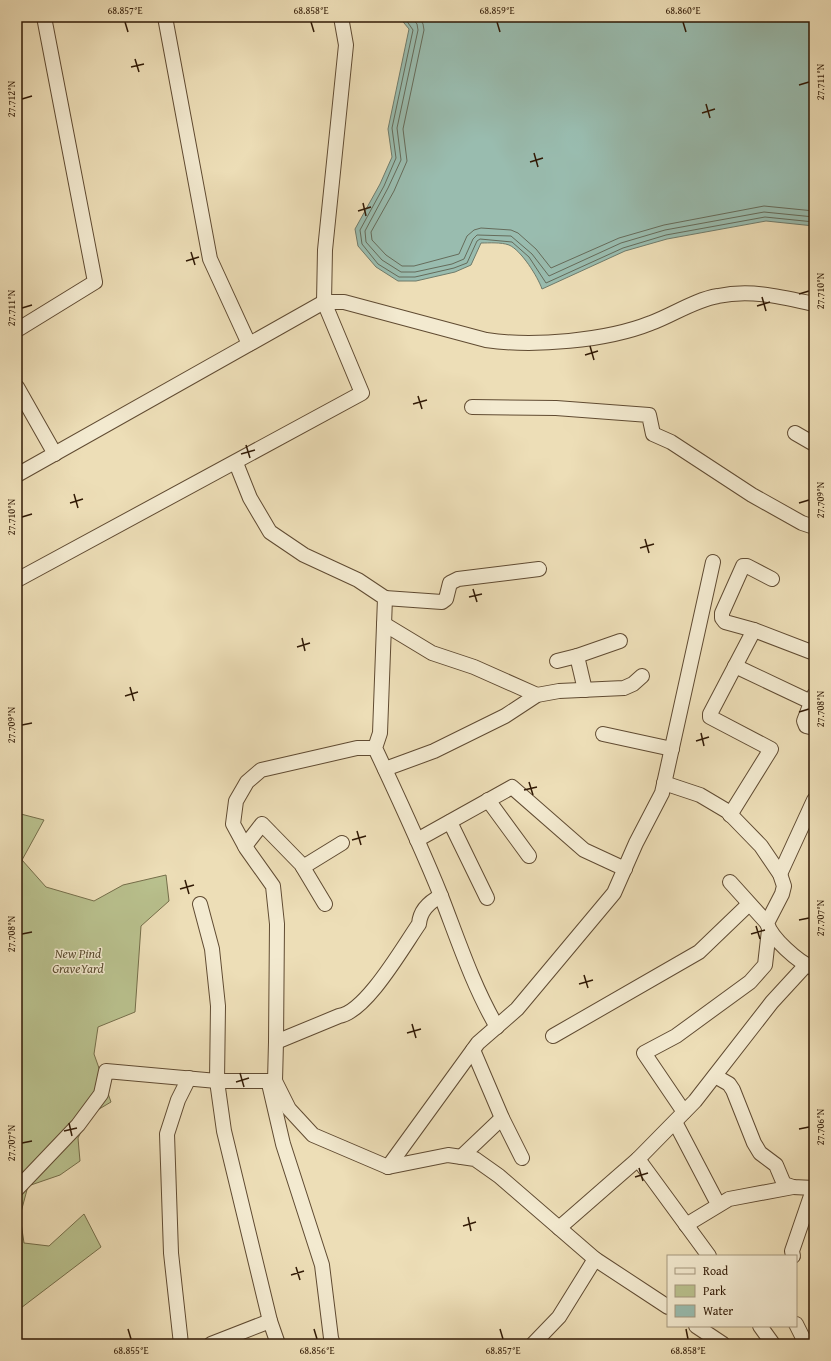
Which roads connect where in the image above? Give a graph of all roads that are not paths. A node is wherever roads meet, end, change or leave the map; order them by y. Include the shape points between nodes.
1 (44, 17) edge
2 (165, 17) edge
3 (341, 17) edge
4 (324, 302) junction
5 (814, 304) edge
6 (17, 330) edge
7 (249, 344) junction
8 (17, 387) edge
9 (472, 407) dead end
10 (795, 433) dead end
11 (814, 444) edge
12 (55, 454) junction
13 (236, 463) junction
14 (17, 475) edge
15 (814, 527) edge
16 (713, 562) dead end
17 (539, 569) dead end
18 (772, 579) dead end
19 (17, 580) edge
20 (385, 598) junction
21 (384, 624) junction
22 (754, 630) junction
23 (620, 641) dead end
24 (814, 652) edge
25 (578, 656) junction
26 (557, 661) dead end
27 (735, 666) junction
28 (642, 676) dead end
29 (585, 690) junction
30 (537, 695) junction
31 (813, 698) edge
32 (814, 728) edge
33 (603, 734) dead end
34 (375, 748) junction
35 (672, 750) junction
36 (385, 769) junction
37 (664, 783) junction
38 (488, 800) junction
39 (814, 800) edge
40 (730, 815) junction
41 (450, 822) junction
42 (417, 840) junction
43 (342, 843) dead end
44 (245, 846) junction
45 (529, 856) dead end
46 (303, 867) junction
47 (625, 869) junction
48 (780, 874) junction
49 (730, 882) dead end
50 (441, 896) junction
51 (487, 898) dead end
52 (200, 904) dead end
53 (325, 904) dead end
54 (749, 904) junction
55 (768, 926) junction
56 (810, 967) edge
57 (497, 1027) junction
58 (553, 1036) dead end
59 (276, 1042) junction
60 (473, 1050) junction
61 (715, 1076) junction
62 (189, 1078) junction
63 (217, 1081) junction
64 (275, 1081) junction
65 (680, 1117) junction
66 (502, 1118) junction
67 (461, 1157) junction
68 (522, 1158) dead end
69 (638, 1159) junction
70 (388, 1167) junction
71 (22, 1180) edge
72 (793, 1187) junction
73 (17, 1189) edge
74 (813, 1194) edge
75 (718, 1204) junction
76 (686, 1225) junction
77 (559, 1228) junction
78 (708, 1255) edge
79 (792, 1255) edge
80 (595, 1259) junction
81 (667, 1306) edge
82 (270, 1321) junction
83 (698, 1327) edge
84 (761, 1327) edge
85 (181, 1344) edge
86 (211, 1344) edge
87 (278, 1344) edge
88 (333, 1344) edge
89 (533, 1344) edge
90 (723, 1344) edge
91 (773, 1344) edge

1 - 6 street via 95,282
2 - 7 street via 210,259
3 - 4 street via 346,45 325,250
4 - 5 street via 344,302 486,340 508,343 604,337 649,324 719,295 765,293
4 - 7 street
4 - 13 street via 362,393
7 - 12 street
8 - 12 street
9 - 15 street via 556,408 649,415 653,434 671,442 752,495
10 - 11 street
12 - 14 street
13 - 19 street
13 - 20 street via 250,498 270,532 304,555 358,580
16 - 35 street
17 - 20 street via 458,579 450,583 446,599 442,602
18 - 22 street via 743,566 722,613 725,622
20 - 21 street
21 - 30 street via 432,654 474,666
21 - 34 street via 380,733
22 - 24 street
22 - 27 street
23 - 25 street
25 - 26 street
25 - 29 street
27 - 31 street
27 - 40 street via 710,716 772,749
28 - 29 street via 624,688
29 - 30 street
30 - 36 street via 506,716 434,752
31 - 32 street via 804,720 806,726
33 - 35 street
34 - 36 street
34 - 44 street via 357,748 261,770 247,782 236,801 233,824
35 - 37 street
36 - 42 street
37 - 40 street via 700,795
37 - 47 street via 662,793
38 - 41 street
38 - 45 street
38 - 47 street via 512,787 584,850
39 - 48 street
40 - 48 street via 761,846
41 - 42 street
41 - 51 street
42 - 50 street
43 - 46 street
44 - 46 street via 262,824
44 - 59 street via 273,886 277,924
46 - 53 street
47 - 57 street via 614,894 517,1009
48 - 55 street via 784,886
49 - 54 street
50 - 57 street via 481,1000
50 - 59 street via 428,904 419,917 419,924 391,967 357,1007 347,1015
52 - 63 street via 212,949 218,1006
54 - 55 street
54 - 58 street via 699,952
55 - 56 street via 778,941
55 - 65 street via 765,965 750,982 676,1036 644,1053
56 - 61 street via 772,1002
57 - 60 street
59 - 64 street
60 - 66 street
60 - 70 street
61 - 65 street
61 - 72 street via 729,1084 733,1090 760,1152 776,1165 784,1184
62 - 63 street
62 - 71 street via 106,1071 101,1094 78,1125
62 - 85 street via 178,1100 167,1134 171,1253
63 - 64 street
63 - 82 street via 224,1131
64 - 70 street via 289,1109 313,1135
64 - 88 street via 270,1088 283,1144 322,1265
65 - 69 street
65 - 75 street
66 - 67 street
66 - 68 street
67 - 70 street via 448,1155
67 - 77 street via 475,1159 499,1176
69 - 76 street
69 - 77 street
71 - 73 street
72 - 74 street
72 - 75 street via 729,1199
74 - 79 street
75 - 76 street
76 - 78 street
77 - 80 street
80 - 81 street
80 - 89 street via 559,1317
82 - 86 street
82 - 87 street
83 - 90 street
84 - 91 street

